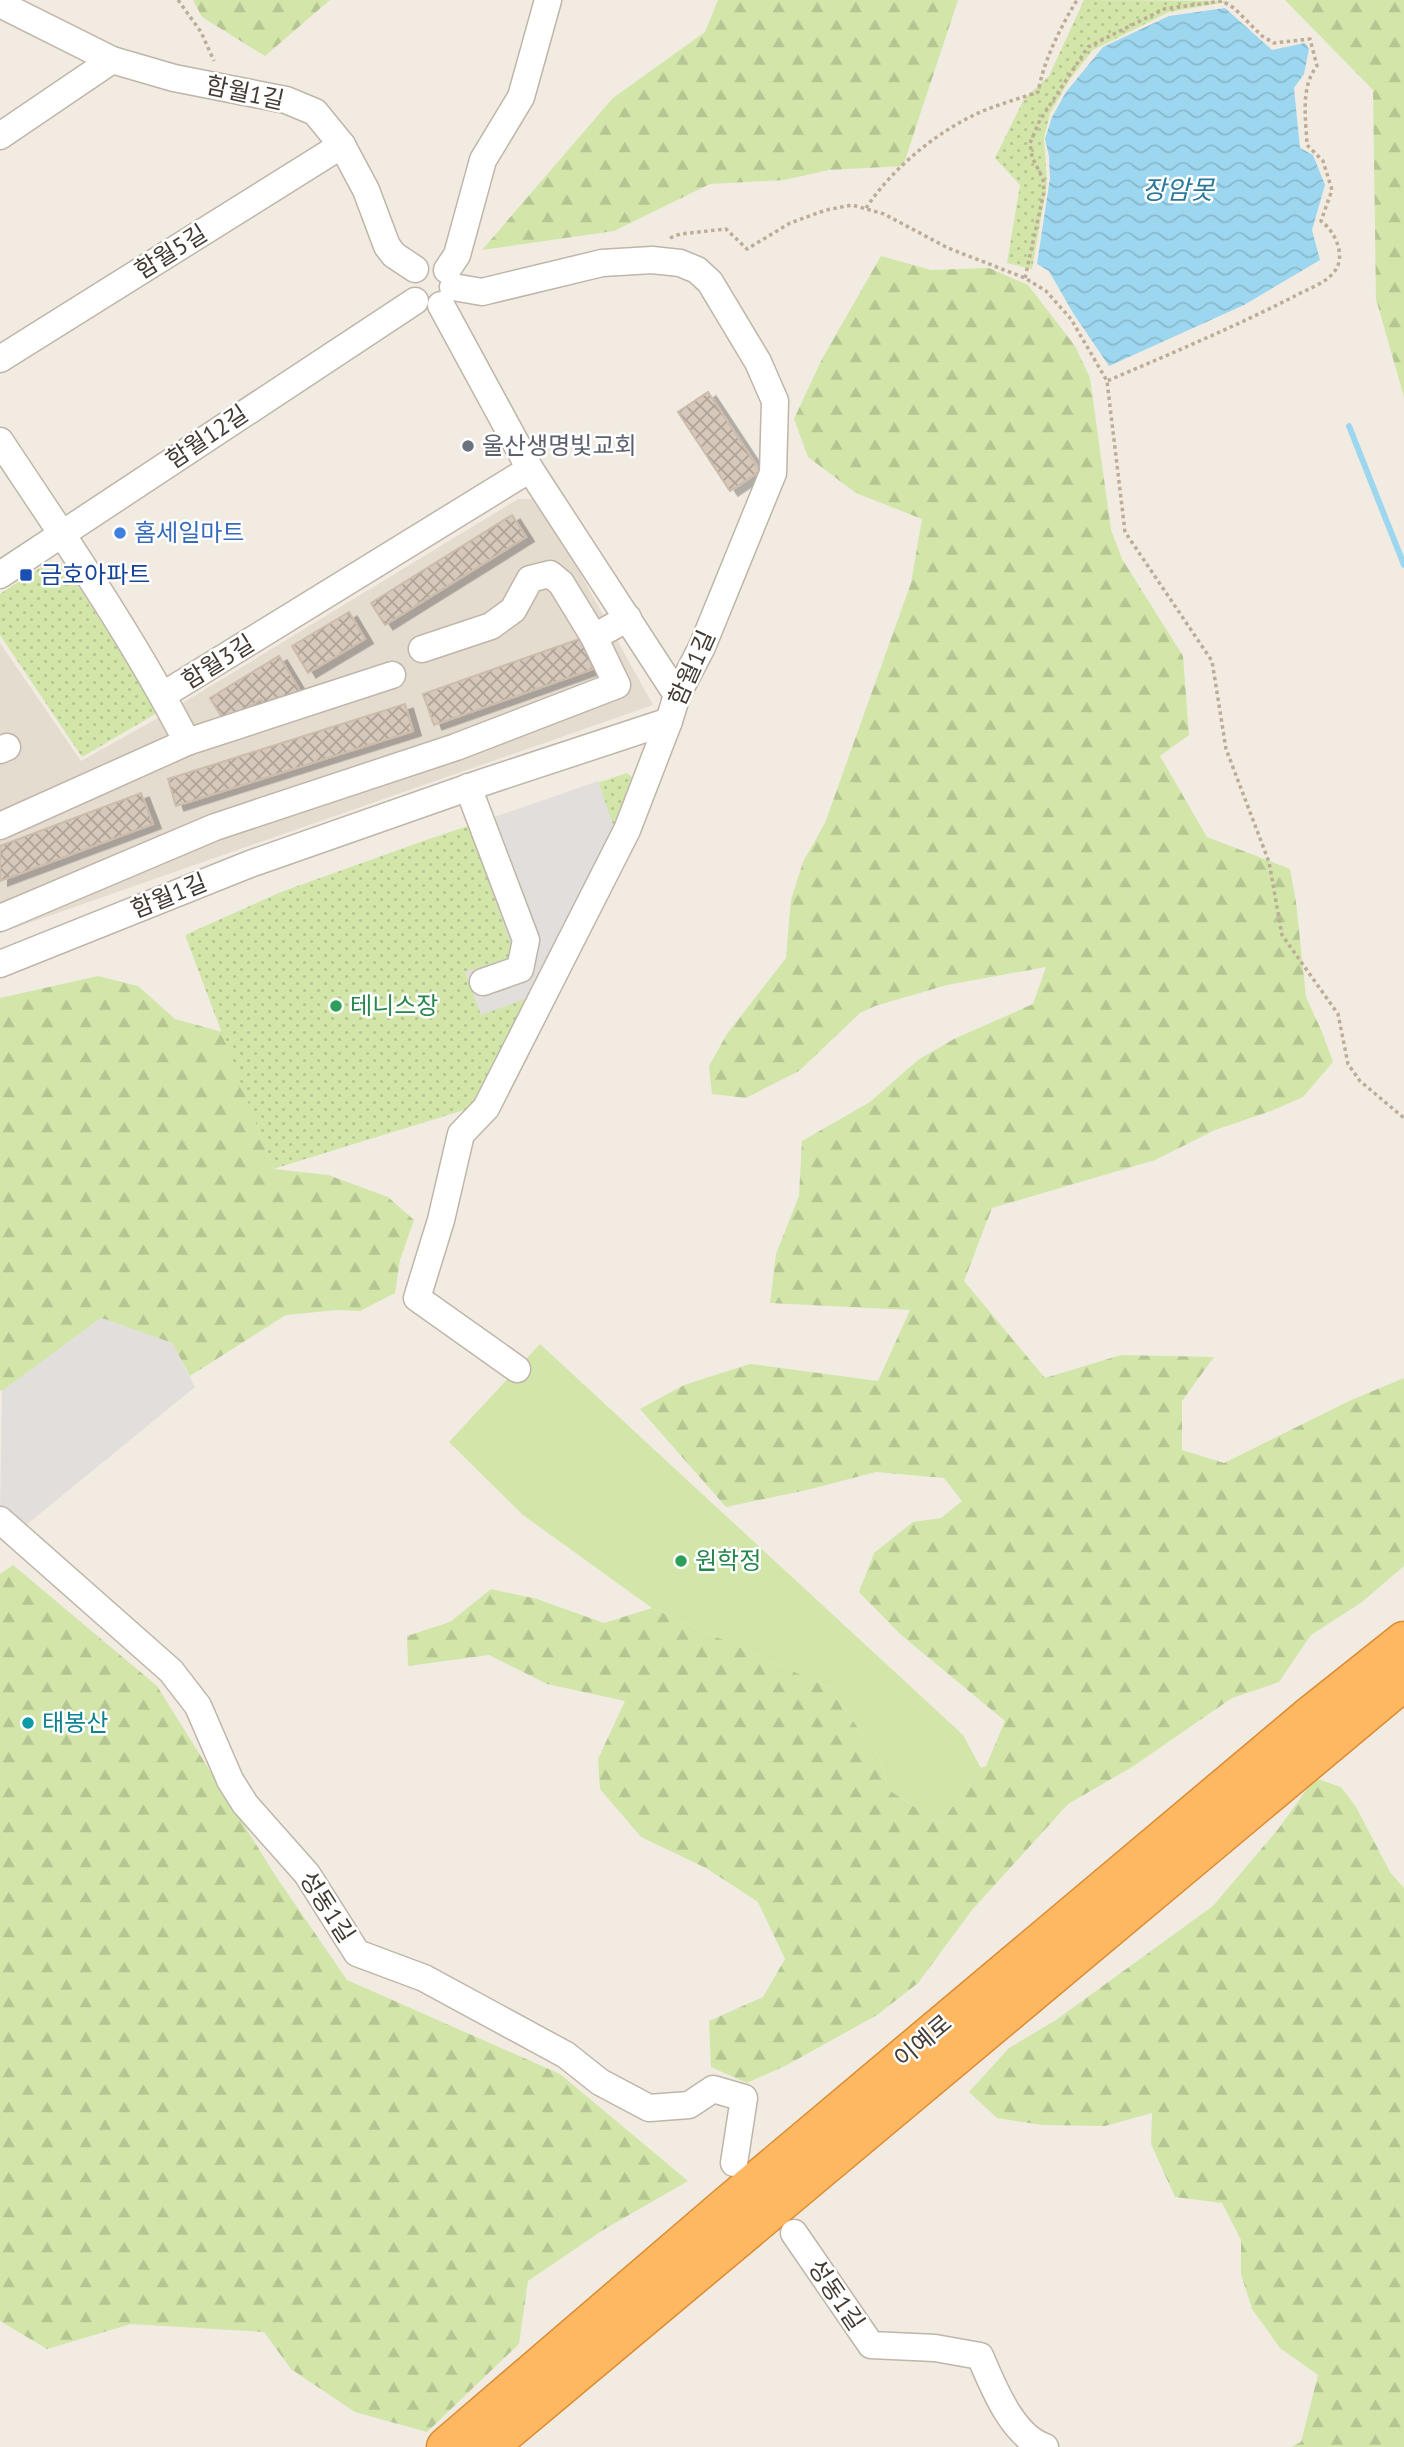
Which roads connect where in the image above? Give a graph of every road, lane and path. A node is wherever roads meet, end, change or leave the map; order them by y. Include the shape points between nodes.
1 (178, 0) edge
2 (548, 0) edge
3 (1077, 0) edge
4 (0, 4) edge
5 (112, 60) junction
6 (221, 88) junction
7 (0, 136) edge
8 (342, 145) junction
9 (865, 209) junction
10 (667, 239) dead end
11 (1025, 278) junction
12 (439, 291) junction
13 (0, 359) edge
14 (1107, 381) junction
15 (0, 441) edge
16 (530, 469) junction
17 (62, 534) junction
18 (0, 575) edge
19 (628, 618) junction
20 (594, 637) junction
21 (422, 649) dead end
22 (392, 675) dead end
23 (163, 695) junction
24 (677, 695) junction
25 (668, 721) junction
26 (187, 742) junction
27 (468, 787) junction
28 (0, 826) edge
29 (0, 918) edge
30 (0, 964) edge
31 (483, 982) dead end
32 (1404, 1118) edge
33 (517, 1368) dead end
34 (0, 1520) edge
35 (1404, 1641) edge
36 (1404, 1681) edge
37 (734, 2163) dead end
38 (794, 2233) dead end
39 (446, 2447) edge
40 (488, 2447) edge
41 (1045, 2447) edge

1 - 6 path via 201,32
2 - 12 street via 521,97 483,160 457,255
3 - 9 path via 1063,24 1038,92 979,113 922,148 879,188
4 - 5 street, 함월1길
5 - 6 street, 함월1길
5 - 7 street
6 - 8 street, 함월1길 via 286,100 315,112
8 - 12 street, 함월1길 via 366,190 387,246 415,269 408,282 411,295
8 - 13 street, 함월5길
9 - 10 path via 852,205 826,210 790,223 747,249 726,229
9 - 11 path
11 - 14 path via 1046,291 1070,319
11 - 14 path via 1044,192 1030,143 1088,47 1164,9 1222,1 1274,43 1310,39 1317,66 1308,77 1306,90 1307,145 1322,161 1332,190 1321,221 1336,238 1339,263 1334,274 1252,318
12 - 16 street
12 - 17 street, 함월12길
12 - 24 street, 함월1길 via 482,292 602,263 680,262 710,282 758,362 775,401 773,473
14 - 32 path via 1125,532 1212,661 1226,749 1269,862 1282,935 1338,1014 1348,1064 1360,1081
15 - 17 street, 함월3길
16 - 19 street
16 - 23 street, 함월3길
17 - 18 street, 함월12길
17 - 23 street, 함월3길
19 - 20 street
19 - 24 street
20 - 21 street via 561,583 550,574 530,579 513,610 491,626
20 - 29 street via 617,685 456,747 215,827
22 - 26 street
23 - 26 street
24 - 25 street, 함월1길
25 - 27 street, 함월1길
25 - 33 street via 627,830 486,1108 461,1134 416,1298
26 - 28 street
27 - 30 street, 함월1길 via 250,864
27 - 31 street via 526,940 520,970
34 - 37 street, 성동1길 via 171,1671 198,1706 245,1804 307,1874 357,1953 424,1978 566,2056 600,2082 649,2108 689,2105 713,2088 744,2098
35 - 39 highway, 이예로 via 759,2178
36 - 40 highway, 이예로
38 - 41 street, 성동1길 via 871,2346 934,2348 980,2357 1005,2411 1036,2444

